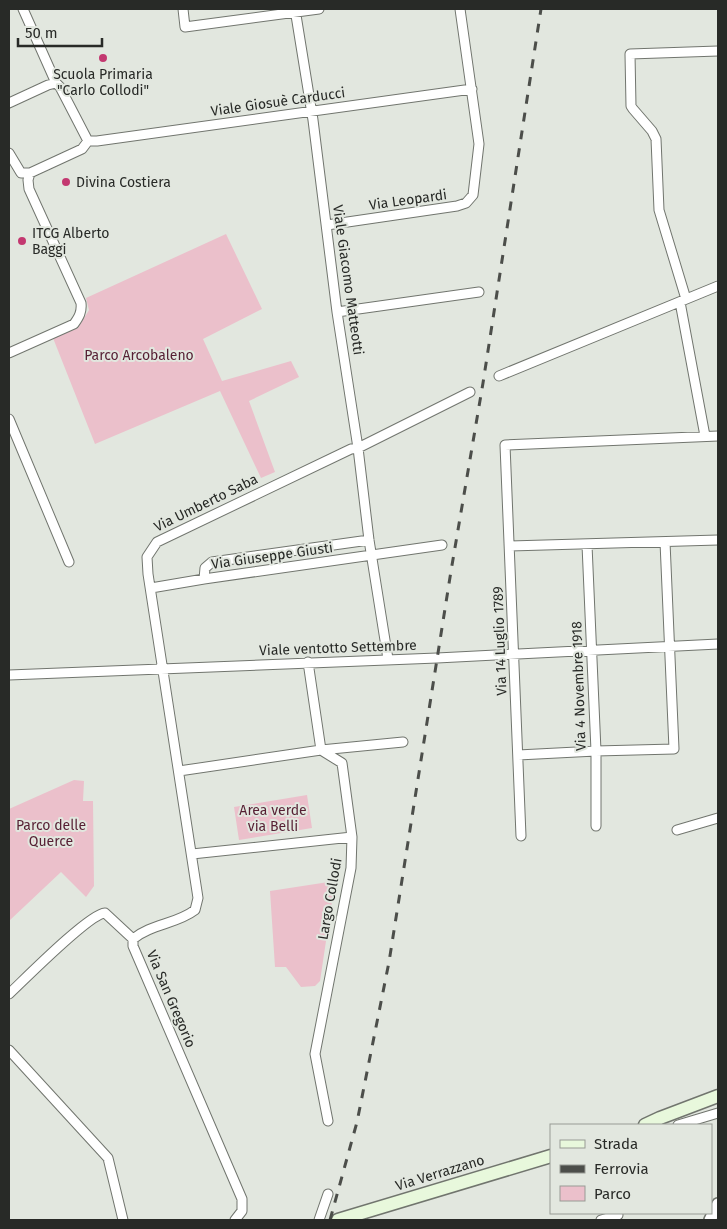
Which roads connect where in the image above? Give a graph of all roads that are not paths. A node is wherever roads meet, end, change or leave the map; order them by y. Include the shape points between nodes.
1 (23, 9) edge
2 (183, 9) edge
3 (319, 9) edge
4 (460, 9) edge
5 (295, 10) edge
6 (718, 50) edge
7 (56, 83) junction
8 (472, 90) junction
9 (9, 103) edge
10 (312, 112) junction
11 (88, 141) junction
12 (9, 153) edge
13 (30, 173) junction
14 (327, 225) junction
15 (718, 286) edge
16 (479, 292) dead end
17 (683, 300) junction
18 (338, 312) junction
19 (9, 353) edge
20 (499, 376) dead end
21 (470, 392) dead end
22 (9, 419) edge
23 (706, 436) junction
24 (718, 436) edge
25 (358, 448) junction
26 (369, 540) junction
27 (718, 540) edge
28 (664, 542) junction
29 (442, 545) dead end
30 (586, 545) junction
31 (510, 546) junction
32 (372, 556) junction
33 (69, 562) dead end
34 (204, 579) junction
35 (151, 588) junction
36 (718, 644) edge
37 (669, 646) junction
38 (591, 650) junction
39 (515, 654) junction
40 (388, 659) junction
41 (308, 662) junction
42 (163, 668) junction
43 (9, 675) edge
44 (403, 742) dead end
45 (321, 750) junction
46 (596, 751) junction
47 (518, 755) junction
48 (179, 771) junction
49 (718, 818) edge
50 (596, 826) dead end
51 (677, 830) dead end
52 (521, 836) dead end
53 (352, 837) junction
54 (192, 854) junction
55 (133, 939) junction
56 (9, 994) edge
57 (9, 1050) edge
58 (718, 1096) edge
59 (718, 1103) edge
60 (718, 1113) edge
61 (328, 1121) dead end
62 (647, 1124) edge
63 (662, 1124) edge
64 (681, 1124) edge
65 (550, 1156) edge
66 (328, 1194) dead end
67 (718, 1204) edge
68 (618, 1216) edge
69 (123, 1220) edge
70 (235, 1220) edge
71 (319, 1220) edge
72 (338, 1220) edge
73 (601, 1220) edge
74 (710, 1220) edge

1 - 7 street
2 - 5 street via 186,28
3 - 5 street
4 - 8 street, Via Leopardi
5 - 10 street, Viale Giacomo Matteotti
6 - 17 street via 630,54 631,106 654,135 659,210
7 - 9 street
7 - 11 street
8 - 10 street, Viale Giosuè Carducci
8 - 14 street, Via Leopardi via 479,144 473,195 466,203
10 - 11 street, Viale Giosuè Carducci
10 - 14 street, Viale Giacomo Matteotti
11 - 13 street via 82,149
12 - 13 street via 21,173
13 - 19 street via 29,189 82,310 74,324
14 - 18 street, Viale Giacomo Matteotti
15 - 17 street
16 - 18 street
17 - 20 street
17 - 23 street
18 - 25 street, Viale Giacomo Matteotti
21 - 25 street, Via Umberto Saba
22 - 33 street
23 - 24 street
23 - 31 street, Via 14 Luglio 1789 via 505,445
25 - 26 street, Viale Giacomo Matteotti
25 - 35 street, Via Umberto Saba via 157,542 147,557
26 - 32 street, Viale Giacomo Matteotti
26 - 34 street, Via Giuseppe Giusti via 212,562 205,568
27 - 28 street
28 - 30 street
28 - 37 street
29 - 32 street
30 - 31 street
30 - 38 street, Via 4 Novembre 1918
31 - 39 street, Via 14 Luglio 1789
32 - 34 street, Via Giuseppe Giusti
32 - 40 street, Viale Giacomo Matteotti
34 - 35 street
35 - 42 street, Via Umberto Saba
36 - 37 street, Viale ventotto Settembre
37 - 38 street, Viale ventotto Settembre
37 - 46 street via 674,749
38 - 39 street, Viale ventotto Settembre
38 - 46 street, Via 4 Novembre 1918
39 - 40 street, Viale ventotto Settembre
39 - 47 street, Via 14 Luglio 1789
40 - 41 street, Viale ventotto Settembre
41 - 42 street, Viale ventotto Settembre
41 - 45 street
42 - 43 street, Viale ventotto Settembre
42 - 48 street, Via San Gregorio
44 - 45 street
45 - 48 street
45 - 53 street, Largo Collodi via 342,763
46 - 47 street
46 - 50 street, Via 4 Novembre 1918
47 - 52 street, Via 14 Luglio 1789
48 - 54 street, Via San Gregorio
49 - 51 street
53 - 54 street
53 - 61 street, Largo Collodi via 351,868 315,1054
54 - 55 street, Via San Gregorio via 198,898 195,910 186,917
55 - 56 street via 105,913 99,914
55 - 70 street, Via San Gregorio via 133,946 242,1199 242,1211
57 - 69 street via 108,1158
58 - 62 main road
59 - 63 main road
60 - 64 street
65 - 72 main road, Via Verrazzano
66 - 71 street
67 - 74 street
68 - 73 street

